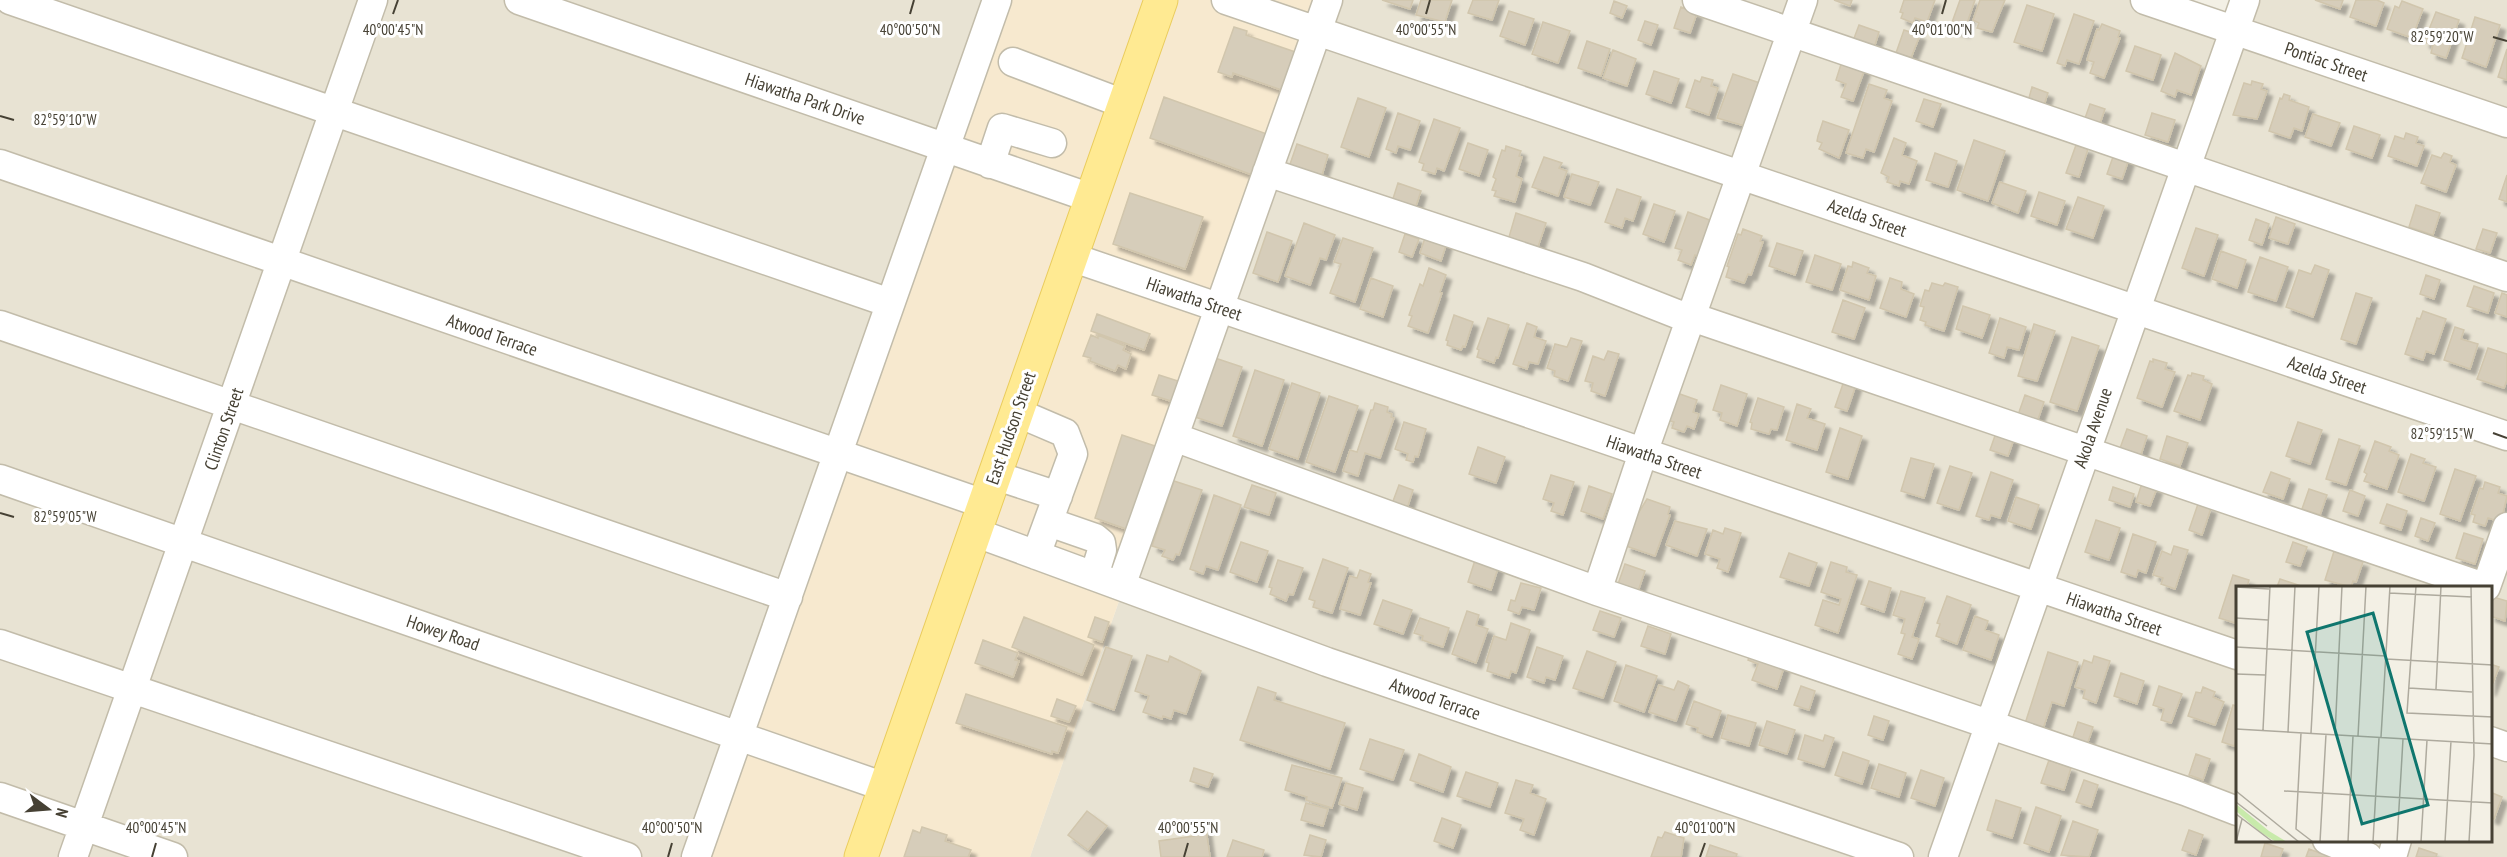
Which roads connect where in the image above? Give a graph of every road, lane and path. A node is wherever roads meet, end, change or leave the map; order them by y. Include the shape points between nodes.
1 (10, 0) edge
2 (374, 0) edge
3 (519, 0) edge
4 (997, 0) edge
5 (1161, 0) edge
6 (1226, 0) edge
7 (1328, 0) edge
8 (1697, 0) edge
9 (1803, 0) edge
10 (2145, 0) edge
11 (2245, 0) edge
12 (2234, 30) junction
13 (1317, 31) junction
14 (1792, 32) junction
15 (1013, 62) dead end
16 (1124, 104) junction
17 (334, 112) junction
18 (2507, 123) edge
19 (1052, 143) dead end
20 (944, 148) junction
21 (0, 164) edge
22 (990, 164) junction
23 (2186, 166) junction
24 (1267, 172) junction
25 (1740, 174) junction
26 (1091, 198) junction
27 (1071, 257) junction
28 (281, 262) junction
29 (2507, 277) edge
30 (890, 303) junction
31 (1220, 308) junction
32 (2134, 309) junction
33 (1692, 317) junction
34 (0, 325) edge
35 (232, 404) junction
36 (1016, 412) junction
37 (2507, 436) edge
38 (1174, 437) junction
39 (2086, 450) junction
40 (1643, 453) junction
41 (838, 454) junction
42 (0, 479) edge
43 (984, 504) junction
44 (1053, 509) junction
45 (2507, 527) edge
46 (184, 543) junction
47 (1036, 555) junction
48 (1094, 576) junction
49 (1121, 586) junction
50 (2482, 586) edge
51 (2485, 586) edge
52 (2037, 588) junction
53 (2492, 590) edge
54 (1597, 591) junction
55 (2507, 595) edge
56 (788, 597) junction
57 (0, 644) edge
58 (2236, 655) edge
59 (132, 689) junction
60 (1989, 725) junction
61 (739, 736) junction
62 (2492, 742) edge
63 (2507, 747) edge
64 (885, 787) junction
65 (0, 797) edge
66 (2236, 811) edge
67 (84, 826) junction
68 (2332, 842) edge
69 (2396, 842) edge
70 (74, 857) edge
71 (173, 857) edge
72 (627, 857) edge
73 (696, 857) edge
74 (861, 857) edge
75 (1899, 857) edge
76 (1943, 857) edge
77 (2368, 857) edge
78 (2392, 857) edge

1 - 17 street
2 - 17 street, Clinton Street
3 - 20 street, Hiawatha Park Drive
4 - 20 street
5 - 16 main road, East Hudson Street
6 - 13 street, Azelda Street
7 - 13 street
8 - 14 street
9 - 14 street
10 - 12 street, Pontiac Street
11 - 12 street, Akola Avenue
12 - 18 street, Pontiac Street
12 - 23 street, Akola Avenue
13 - 24 street
13 - 25 street, Azelda Street
14 - 23 street
14 - 25 street
15 - 16 street
16 - 26 main road, East Hudson Street
17 - 28 street, Clinton Street
17 - 30 street
19 - 22 street via 1002,128
20 - 22 street, Hiawatha Park Drive
20 - 30 street
21 - 28 street, Atwood Terrace
22 - 26 street, Hiawatha Park Drive
23 - 29 street
23 - 32 street, Akola Avenue
24 - 31 street
24 - 33 street
25 - 32 street, Azelda Street
25 - 33 street
26 - 27 main road, East Hudson Street
27 - 31 street, Hiawatha Street
27 - 36 main road, East Hudson Street
28 - 35 street, Clinton Street
28 - 41 street, Atwood Terrace
30 - 41 street
31 - 38 street
31 - 40 street, Hiawatha Street
32 - 37 street, Azelda Street
32 - 39 street, Akola Avenue
33 - 39 street
33 - 40 street
34 - 35 street
35 - 46 street, Clinton Street
35 - 56 street
36 - 43 main road, East Hudson Street
36 - 44 street via 1065,434 1073,454
38 - 49 street
38 - 54 street
39 - 50 street
39 - 52 street, Akola Avenue
40 - 52 street, Hiawatha Street
40 - 54 street
41 - 43 street, Atwood Terrace
41 - 56 street
42 - 46 street, Howey Road
43 - 44 street
43 - 47 street, Atwood Terrace
43 - 64 main road, East Hudson Street
44 - 47 street
44 - 48 street via 1101,543
45 - 51 street
46 - 59 street, Clinton Street
46 - 61 street, Howey Road
47 - 48 street, Atwood Terrace
48 - 49 street, Atwood Terrace
49 - 75 street, Atwood Terrace via 1327,662
52 - 58 street, Hiawatha Street
52 - 60 street, Akola Avenue
53 - 55 street
54 - 60 street
56 - 61 street
57 - 59 street
59 - 67 street, Clinton Street
59 - 72 street
60 - 66 street
60 - 76 street, Akola Avenue
61 - 64 street, Howey Road
61 - 73 street
62 - 63 street
64 - 74 main road, East Hudson Street
65 - 67 street
67 - 70 street, Clinton Street
67 - 71 street
68 - 77 street
69 - 78 street

